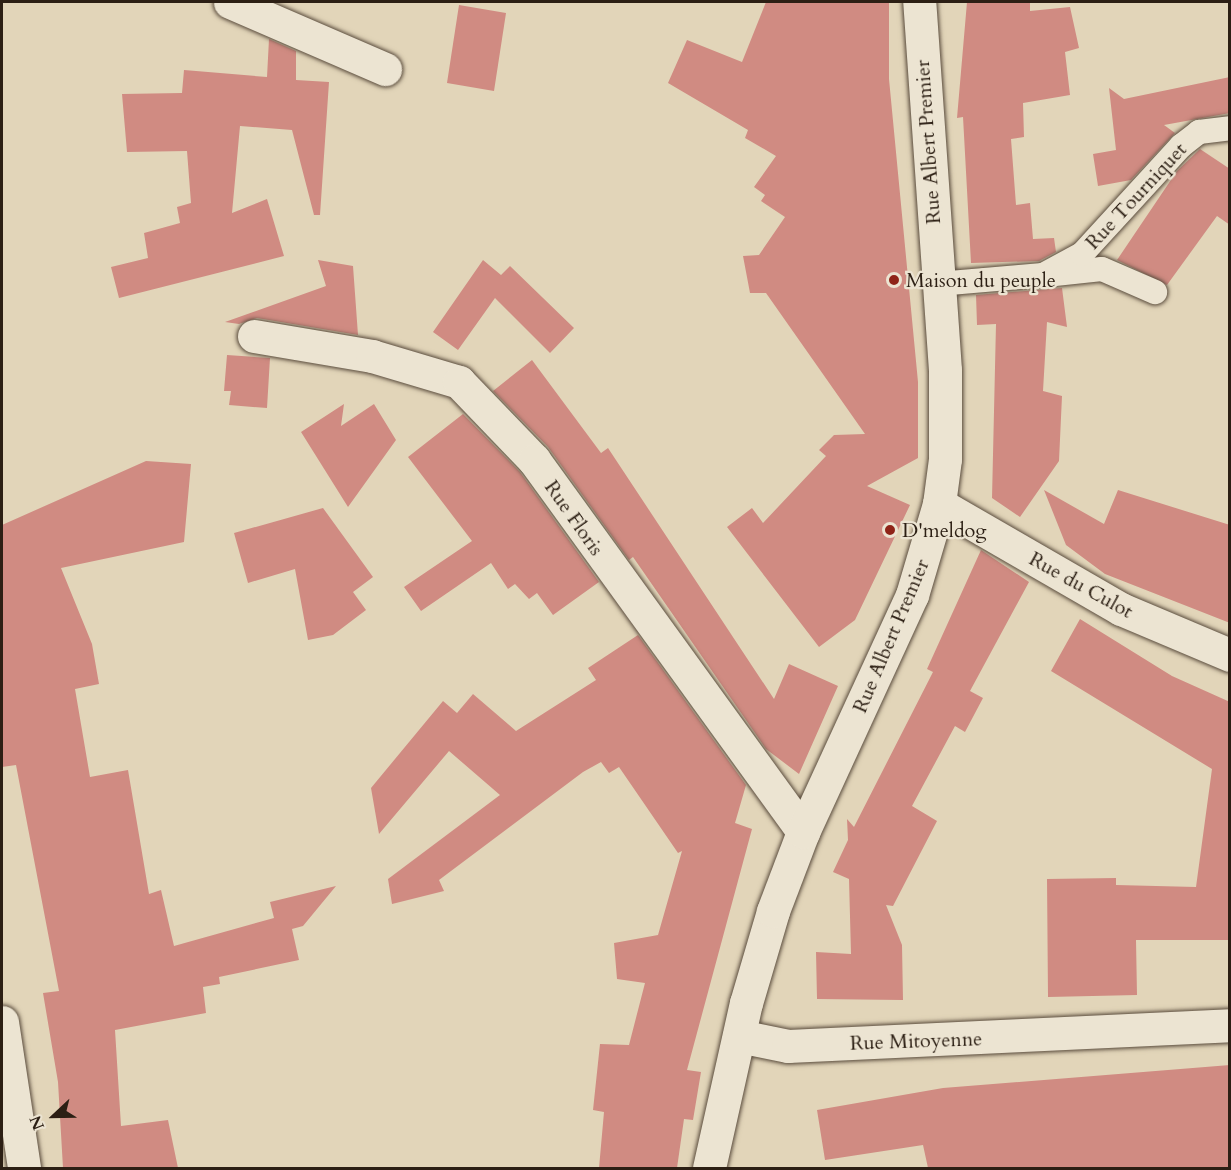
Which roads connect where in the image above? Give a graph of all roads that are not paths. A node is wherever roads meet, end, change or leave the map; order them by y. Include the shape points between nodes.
1 (230, 2) edge
2 (919, 2) edge
3 (386, 69) dead end
4 (1230, 128) edge
5 (1043, 275) junction
6 (938, 284) junction
7 (1155, 292) dead end
8 (254, 336) dead end
9 (939, 504) junction
10 (1230, 655) edge
11 (803, 832) junction
12 (2, 1022) edge
13 (1230, 1025) edge
14 (739, 1036) junction
15 (24, 1168) edge
16 (709, 1168) edge

1 - 3 street
2 - 6 street, Rue Albert Premier
4 - 5 lane, Rue Tourniquet via 1199,132 1181,146 1082,254
5 - 6 lane, Rue Tourniquet
5 - 7 lane via 1102,269
6 - 9 street, Rue Albert Premier via 947,424
8 - 11 street, Rue Floris via 372,356 459,382 534,460
9 - 10 street, Rue du Culot via 1120,609
9 - 11 street, Rue Albert Premier via 912,595
11 - 14 street, Rue Albert Premier via 762,946
12 - 15 street
13 - 14 street, Rue Mitoyenne via 798,1046
14 - 16 street

